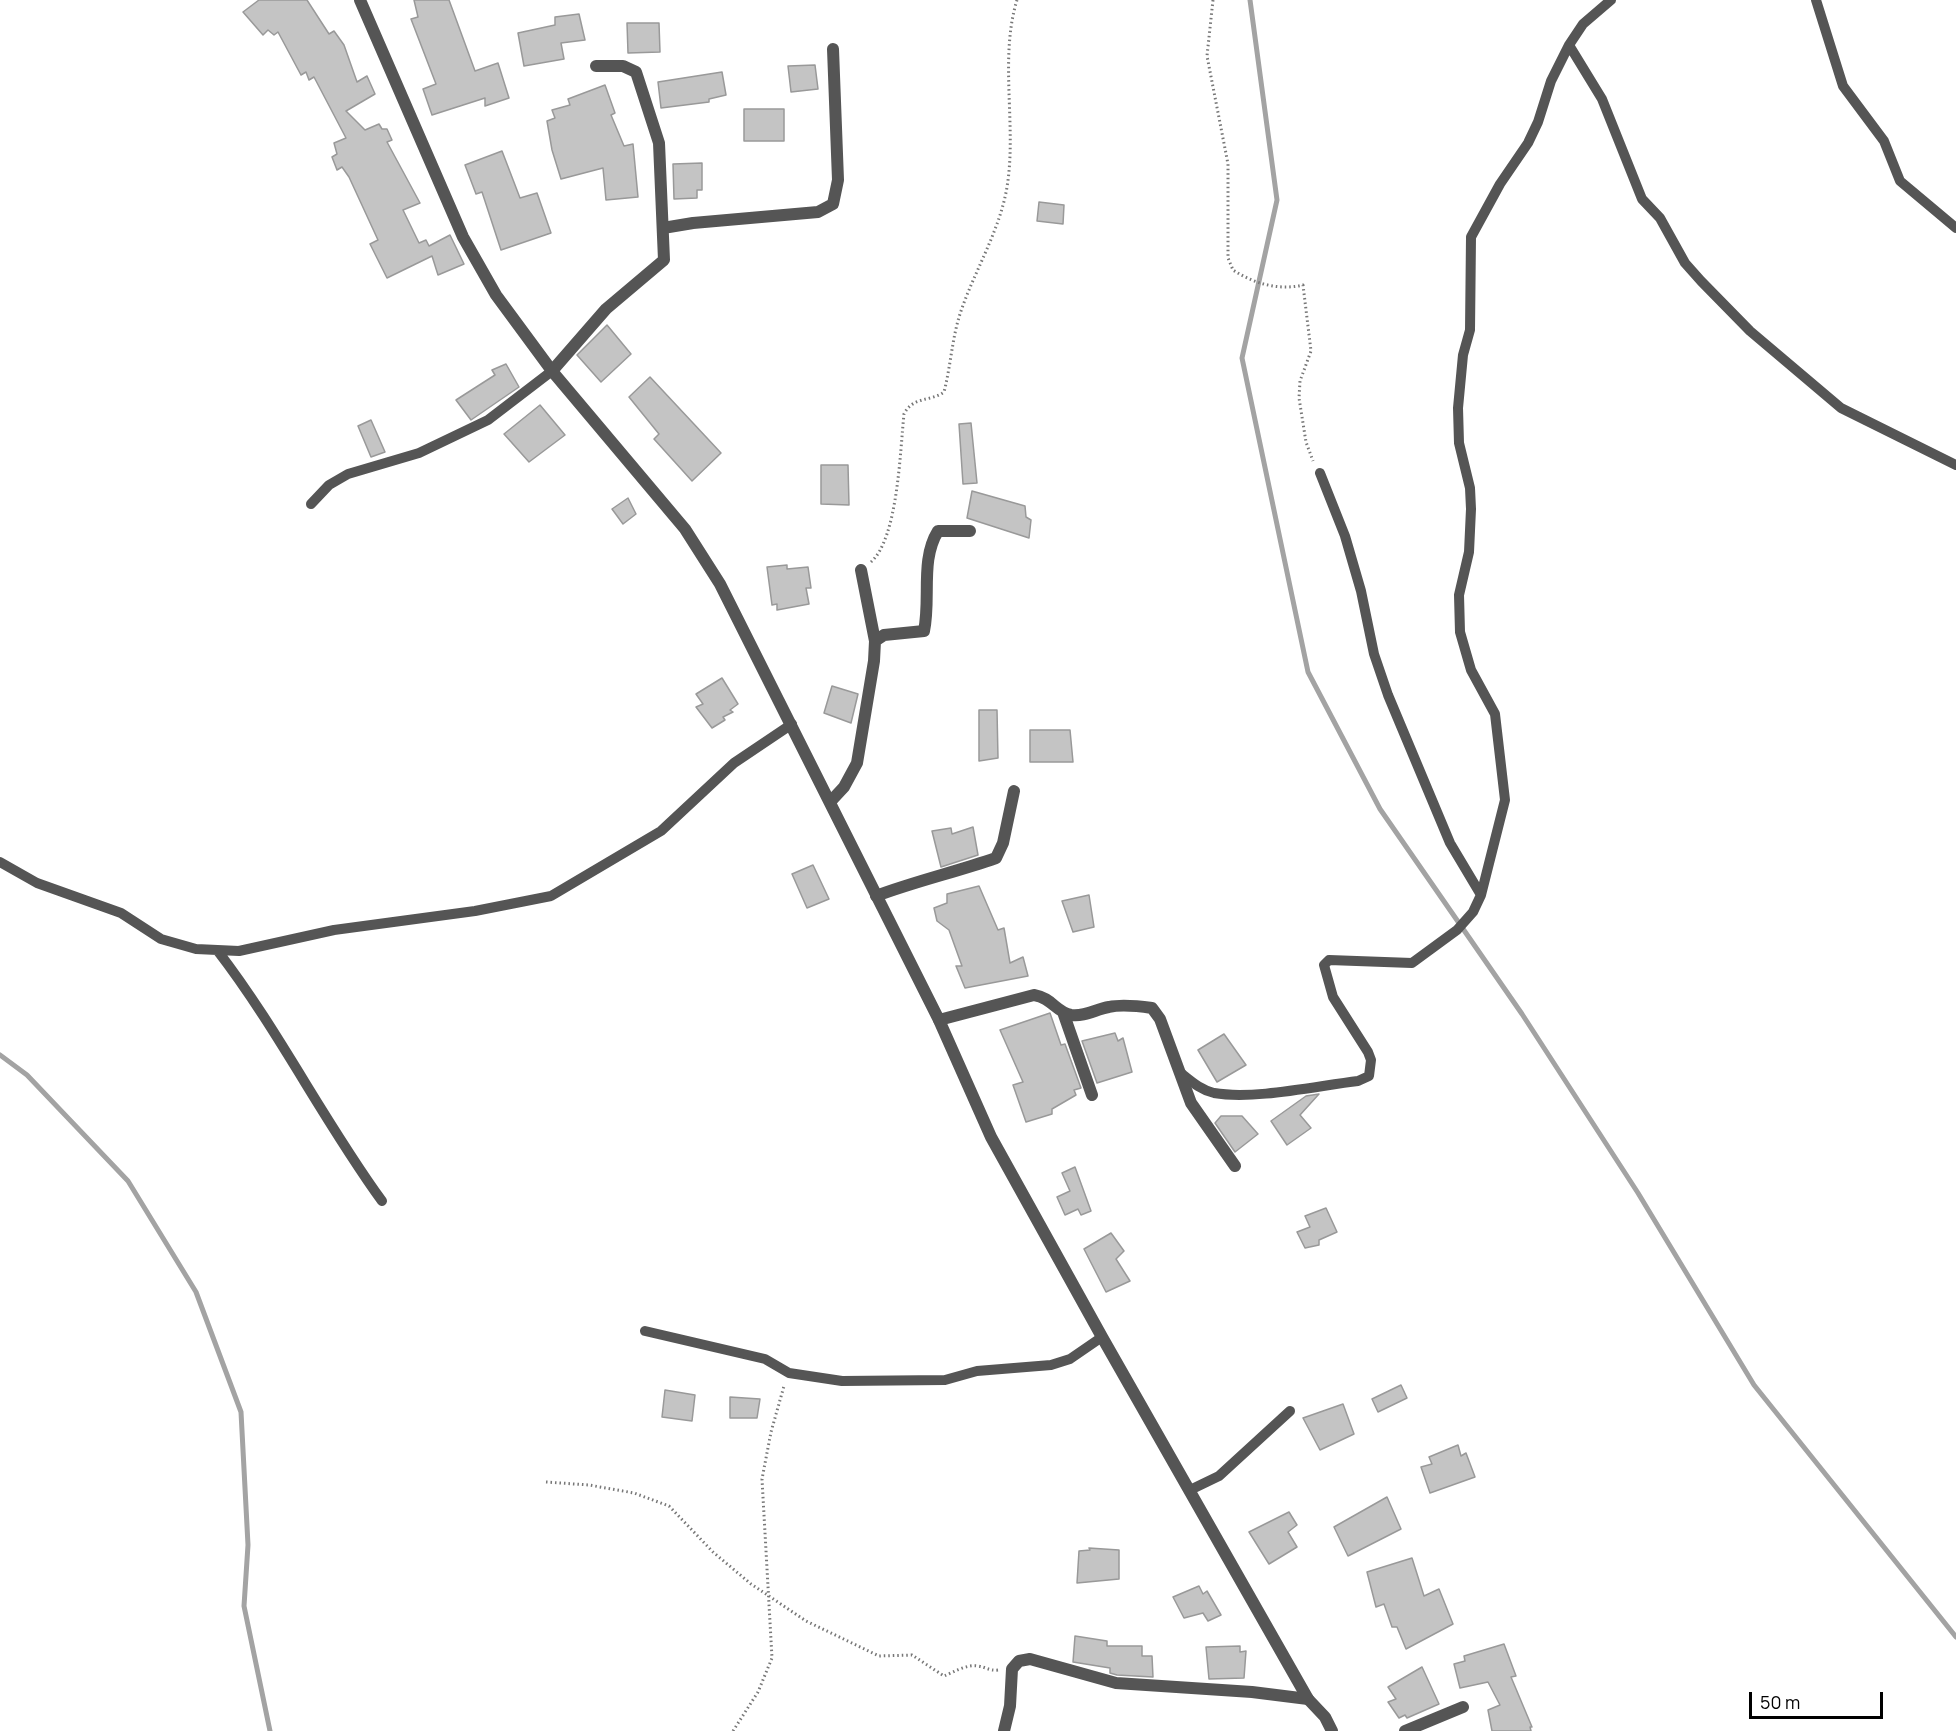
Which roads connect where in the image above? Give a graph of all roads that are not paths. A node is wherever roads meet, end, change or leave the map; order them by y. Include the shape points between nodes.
1 (360, 0) edge
2 (1611, 0) edge
3 (1816, 0) edge
4 (1569, 45) junction
5 (832, 49) dead end
6 (596, 66) dead end
7 (663, 228) junction
8 (1956, 228) edge
9 (552, 371) junction
10 (1956, 465) edge
11 (1317, 469) road end
12 (311, 504) dead end
13 (970, 531) dead end
14 (861, 570) road end
15 (875, 642) junction
16 (792, 724) junction
17 (1014, 791) dead end
18 (831, 801) junction
19 (0, 861) edge
20 (876, 896) junction
21 (1482, 896) junction
22 (217, 950) junction
23 (1063, 1012) junction
24 (939, 1020) junction
25 (1182, 1074) junction
26 (1092, 1095) dead end
27 (1234, 1166) dead end
28 (382, 1201) dead end
29 (645, 1331) dead end
30 (1102, 1337) junction
31 (1290, 1411) dead end
32 (1190, 1490) junction
33 (1308, 1699) junction
34 (1463, 1707) dead end
35 (1004, 1731) edge
36 (1332, 1731) edge
37 (1405, 1731) edge

1 - 9 street via 463,237 496,295
2 - 4 lane via 1583,24
3 - 8 lane via 1843,86 1884,141 1900,181
4 - 10 lane via 1602,99 1642,199 1660,218 1685,263 1701,281 1750,331 1841,408
4 - 21 lane via 1528,143 1471,237 1470,330 1463,355 1458,408 1459,443 1471,509 1469,552 1459,595 1460,632 1471,669 1496,714 1505,800
5 - 7 street via 838,180 833,204 818,212
6 - 7 street via 623,66 636,72 659,143
7 - 9 street via 664,260 606,309
9 - 12 lane via 488,420 419,453 348,474
9 - 16 street via 685,529 720,584
11 - 21 lane via 1345,536 1388,695 1450,843
13 - 15 street via 938,531 930,543 929,610 924,631 884,634
14 - 15 street
15 - 18 street via 857,763 844,788
16 - 18 street
16 - 22 lane via 734,763 661,831 551,896 475,911 334,930 239,951
17 - 20 street via 996,858
18 - 20 street
19 - 22 lane via 37,882 121,913 161,939 196,949
20 - 24 street
21 - 25 lane via 1457,930 1412,963 1329,960 1324,965 1333,997 1368,1052 1369,1076 1358,1081 1233,1095 1212,1093
22 - 28 lane via 246,987 295,1070
23 - 24 street via 1046,997 1035,995
23 - 25 street via 1083,1015 1109,1007 1152,1008
23 - 26 street
24 - 30 street via 992,1137
25 - 27 street via 1191,1103
29 - 30 lane via 765,1359 789,1373 842,1381 945,1380 977,1371 1051,1365 1070,1359
30 - 32 street
31 - 32 lane via 1219,1476
32 - 33 street
33 - 35 street via 1116,1683 1030,1659 1019,1661 1012,1669
33 - 36 street
34 - 37 street

